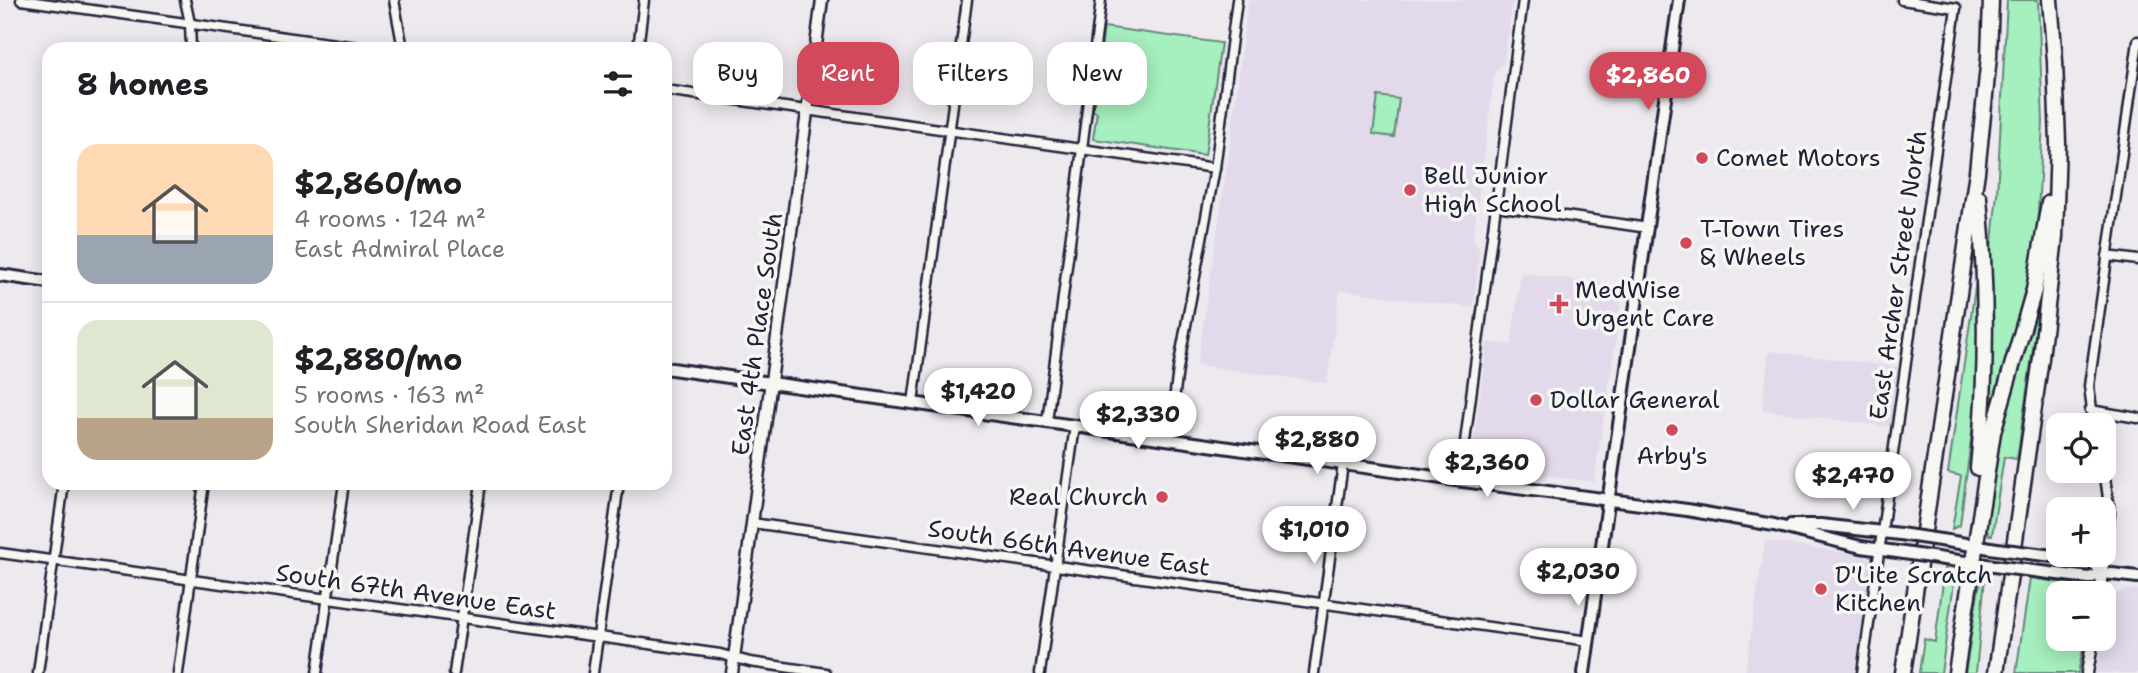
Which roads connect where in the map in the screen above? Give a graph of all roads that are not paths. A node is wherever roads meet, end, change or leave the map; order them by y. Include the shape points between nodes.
1 (21, 0) edge
2 (185, 0) edge
3 (394, 0) edge
4 (644, 0) edge
5 (822, 0) edge
6 (967, 0) edge
7 (1101, 0) edge
8 (1237, 0) edge
9 (1523, 0) edge
10 (1679, 0) edge
11 (1902, 0) edge
12 (1991, 0) edge
13 (2050, 0) edge
14 (190, 23) junction
15 (2138, 41) edge
16 (191, 42) edge
17 (322, 42) edge
18 (402, 42) edge
19 (639, 42) edge
20 (672, 91) edge
21 (2134, 99) edge
22 (808, 110) junction
23 (950, 131) junction
24 (2058, 143) junction
25 (1082, 149) junction
26 (1215, 168) junction
27 (1977, 172) junction
28 (1496, 206) junction
29 (1648, 228) junction
30 (2107, 256) junction
31 (2138, 260) edge
32 (0, 275) edge
33 (42, 281) edge
34 (672, 369) edge
35 (771, 383) junction
36 (914, 403) junction
37 (2090, 410) junction
38 (2091, 413) edge
39 (2138, 418) edge
40 (1047, 422) junction
41 (1075, 426) junction
42 (1169, 439) junction
43 (1343, 464) junction
44 (1460, 480) junction
45 (2106, 483) edge
46 (63, 490) edge
47 (203, 490) edge
48 (343, 490) edge
49 (480, 490) edge
50 (618, 490) edge
51 (1608, 500) junction
52 (752, 523) junction
53 (1774, 525) junction
54 (1882, 531) junction
55 (1971, 545) junction
56 (1879, 550) junction
57 (0, 553) edge
58 (54, 560) junction
59 (1968, 562) junction
60 (1055, 566) junction
61 (2103, 573) junction
62 (2138, 577) edge
63 (191, 580) junction
64 (2102, 581) edge
65 (328, 598) junction
66 (1323, 604) junction
67 (462, 618) junction
68 (598, 637) junction
69 (1589, 641) junction
70 (2091, 651) edge
71 (734, 658) junction
72 (38, 673) edge
73 (178, 673) edge
74 (317, 673) edge
75 (454, 673) edge
76 (593, 673) edge
77 (732, 673) edge
78 (826, 673) edge
79 (1040, 673) edge
80 (1314, 673) edge
81 (1584, 673) edge
82 (1862, 673) edge
83 (1903, 673) edge
84 (1946, 673) edge
85 (1956, 673) edge
86 (1996, 673) edge
87 (2087, 673) edge

1 - 14 street
2 - 14 street
3 - 18 street
4 - 19 street
5 - 22 street, East 4th Place South
6 - 23 street
7 - 25 street
8 - 26 street
9 - 28 street
10 - 29 main road
11 - 54 street, East Archer Street North via 1956,8
12 - 27 highway
13 - 24 highway
14 - 16 street
14 - 17 street
15 - 21 street
20 - 22 street
21 - 30 street
22 - 23 street
22 - 35 street, East 4th Place South
23 - 25 street
23 - 36 street
24 - 55 highway via 2039,265 1993,432
24 - 86 highway via 2051,285
25 - 26 street
25 - 40 street
26 - 42 street
27 - 55 highway via 1984,259 1984,397
27 - 83 highway
28 - 29 street
28 - 44 street
29 - 51 main road
30 - 31 street
30 - 37 street via 2089,386
32 - 33 main road
34 - 35 main road
35 - 36 main road
35 - 52 street, East 4th Place South
36 - 40 main road
37 - 38 street
37 - 39 street
40 - 41 main road
41 - 42 main road
41 - 60 street
42 - 43 main road
43 - 44 main road
43 - 66 street
44 - 51 main road
45 - 61 street via 2110,513
46 - 58 street
47 - 63 street
48 - 65 street
49 - 67 street
50 - 68 street
51 - 53 main road
51 - 69 main road
52 - 60 street, South 66th Avenue East
52 - 71 street, East 4th Place South
53 - 54 main road
53 - 56 main road
54 - 55 main road, bridge
54 - 56 street, East Archer Street North
55 - 59 highway
55 - 61 main road, bridge via 2092,561
56 - 59 main road, bridge
56 - 82 street, East Archer Street North
57 - 58 street, South 67th Avenue East
58 - 63 street, South 67th Avenue East
58 - 72 street
59 - 61 main road, bridge via 2089,578
59 - 84 highway
59 - 85 highway
60 - 66 street, South 66th Avenue East
60 - 79 street
61 - 62 main road
61 - 64 street
63 - 65 street, South 67th Avenue East
63 - 73 street
65 - 67 street, South 67th Avenue East
65 - 74 street
66 - 69 street, South 66th Avenue East
66 - 80 street
67 - 68 street, South 67th Avenue East
67 - 75 street
68 - 71 street, South 67th Avenue East
68 - 76 street
69 - 81 main road
70 - 87 street
71 - 77 street, East 4th Place South
71 - 78 street, South 67th Avenue East

